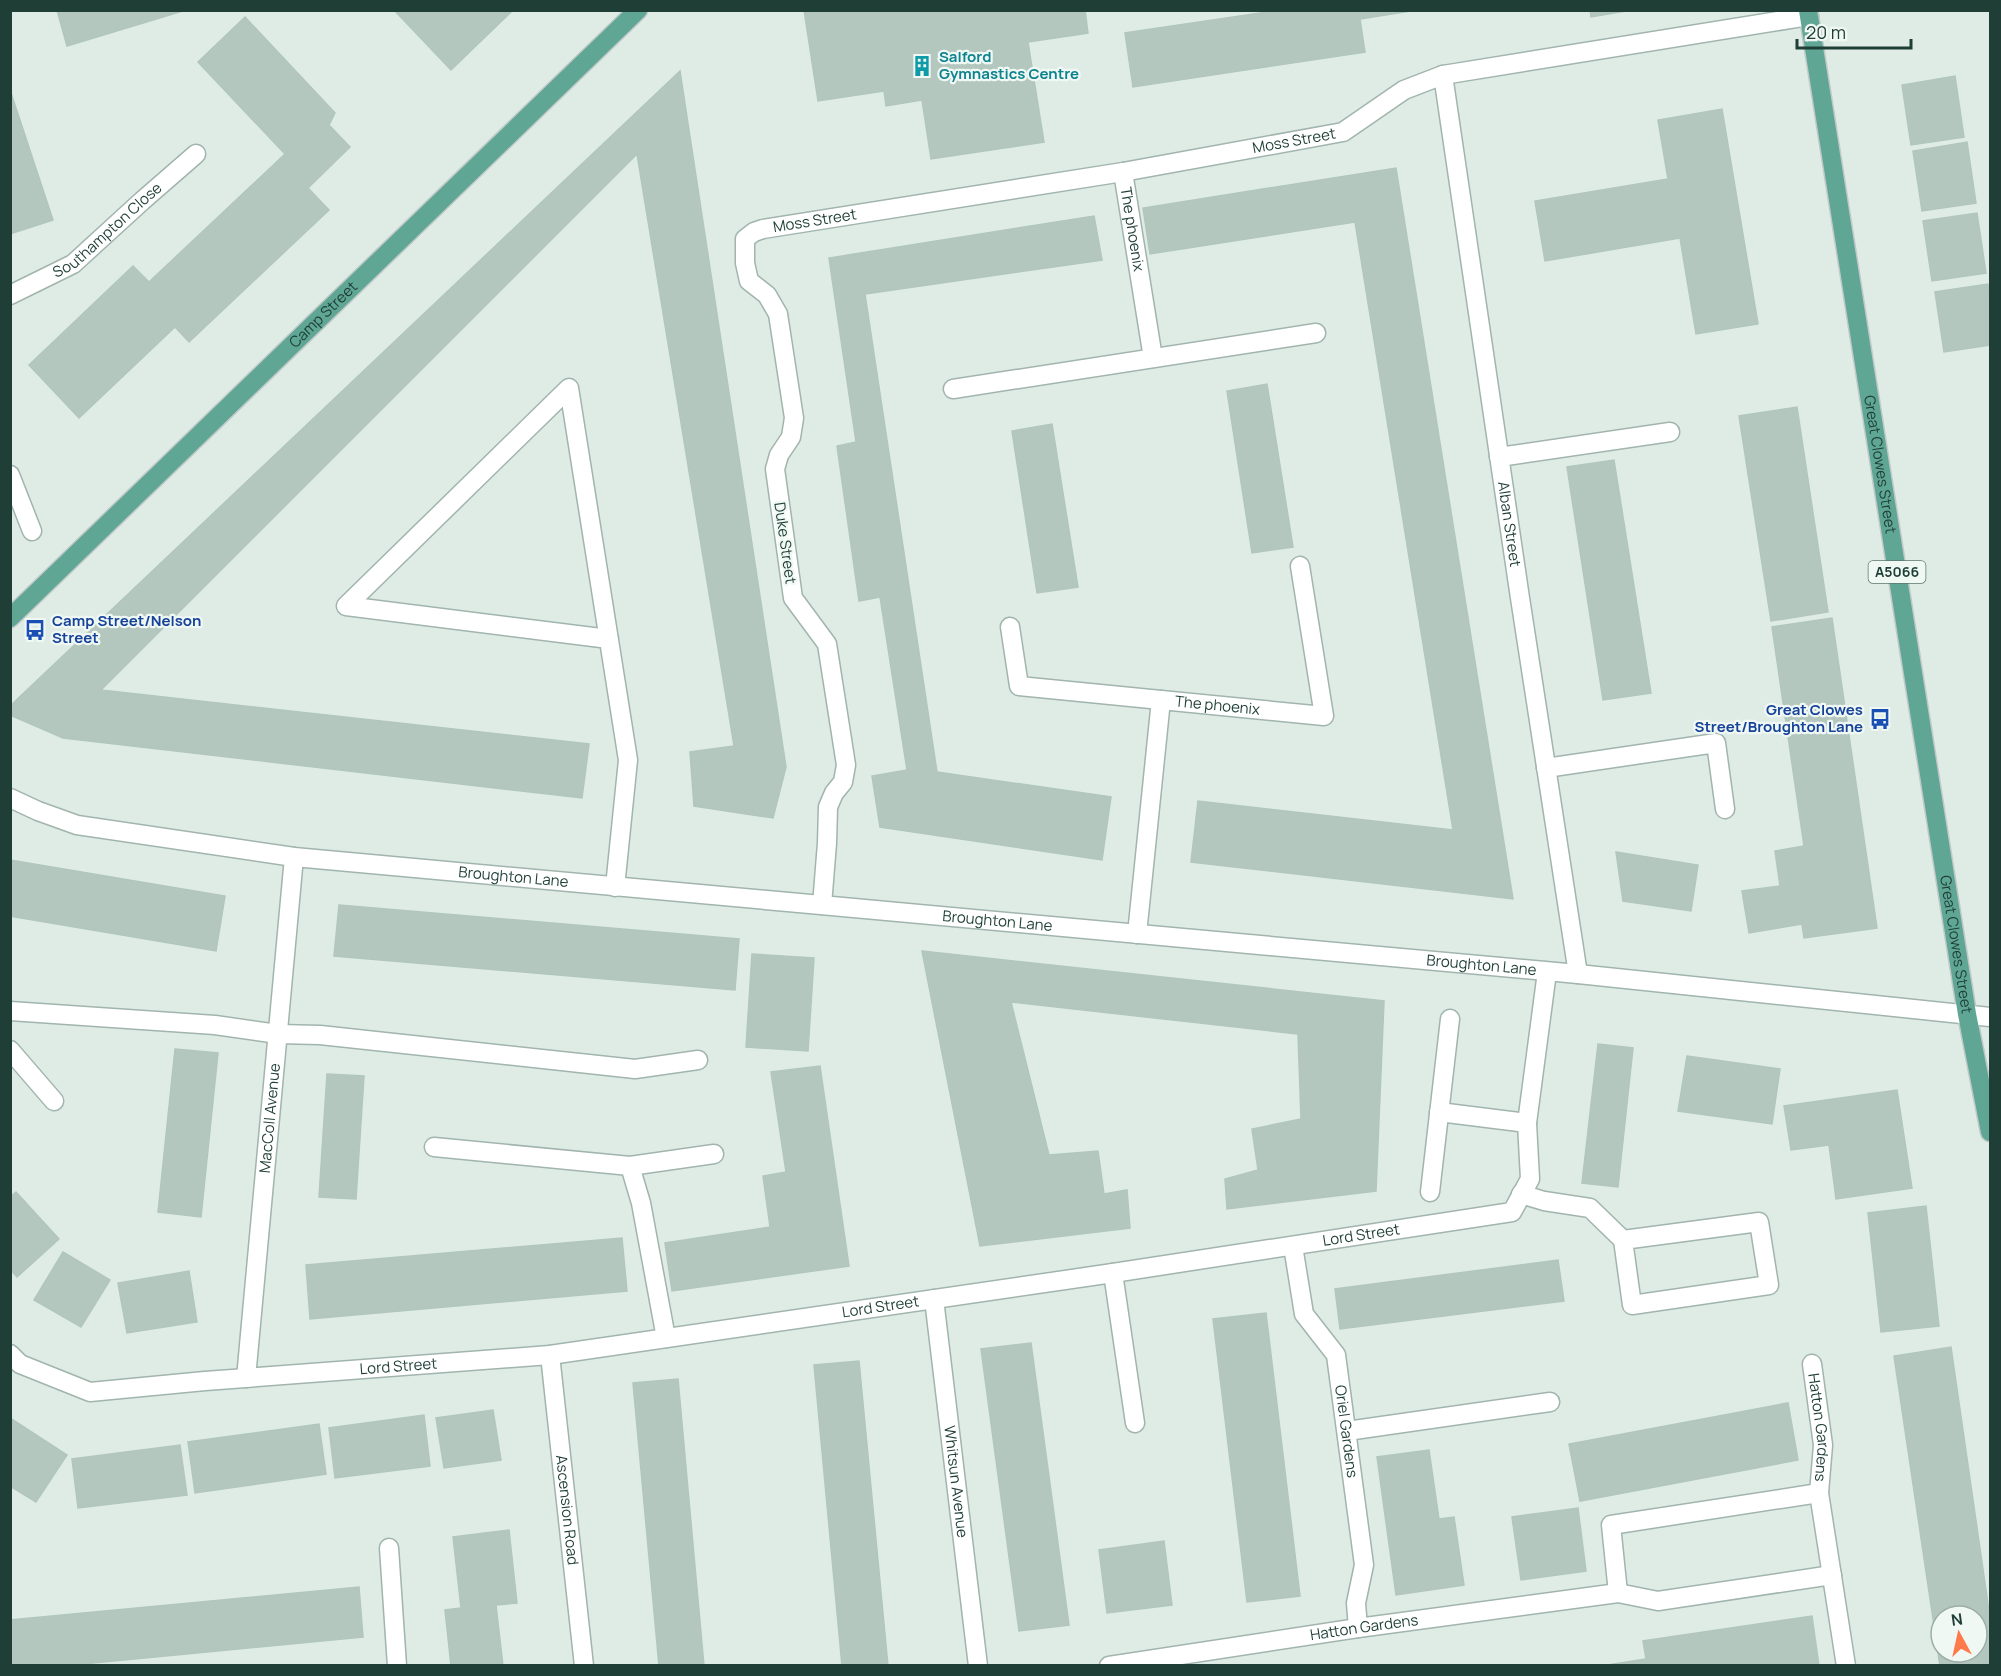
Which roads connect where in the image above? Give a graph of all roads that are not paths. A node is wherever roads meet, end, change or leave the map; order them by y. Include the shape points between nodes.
1 (638, 10) edge
2 (1809, 13) edge
3 (1443, 75) junction
4 (196, 154) dead end
5 (1123, 172) junction
6 (763, 229) joint
7 (10, 295) edge
8 (1316, 333) dead end
9 (1153, 358) junction
10 (953, 389) dead end
11 (1670, 432) dead end
12 (1499, 457) junction
13 (10, 475) edge
14 (32, 531) dead end
15 (1300, 566) dead end
16 (10, 618) edge
17 (1010, 627) dead end
18 (609, 639) junction
19 (1161, 700) junction
20 (1546, 768) junction
21 (10, 798) edge
22 (1725, 808) dead end
23 (294, 857) junction
24 (615, 887) junction
25 (822, 905) junction
26 (1137, 934) junction
27 (1547, 972) junction
28 (1578, 974) junction
29 (10, 1011) edge
30 (1966, 1014) junction
31 (1990, 1017) edge
32 (1450, 1018) dead end
33 (278, 1034) junction
34 (10, 1050) edge
35 (698, 1060) dead end
36 (54, 1101) dead end
37 (1439, 1112) junction
38 (1527, 1123) junction
39 (1990, 1132) edge
40 (434, 1147) dead end
41 (714, 1154) dead end
42 (630, 1166) junction
43 (1430, 1192) dead end
44 (1521, 1194) junction
45 (1623, 1240) junction
46 (1293, 1246) junction
47 (1113, 1273) junction
48 (934, 1299) junction
49 (666, 1338) junction
50 (10, 1354) edge
51 (550, 1355) junction
52 (1812, 1364) dead end
53 (246, 1378) junction
54 (1550, 1402) dead end
55 (1135, 1423) dead end
56 (1347, 1431) junction
57 (1819, 1493) junction
58 (389, 1548) dead end
59 (1832, 1575) junction
60 (1618, 1593) junction
61 (1358, 1628) junction
62 (397, 1665) edge
63 (584, 1665) edge
64 (978, 1665) edge
65 (1110, 1665) edge
66 (1846, 1665) edge

1 - 16 main road, Camp Street
2 - 3 street, Moss Street
2 - 30 main road, Great Clowes Street / A5066
3 - 5 street, Moss Street via 1404,90 1343,132
3 - 12 street, Alban Street
4 - 7 street, Southampton Close via 73,264
5 - 6 street, Moss Street
5 - 9 street, The phoenix
6 - 25 street, Duke Street via 745,239 745,263 749,281 767,295 778,314 794,418 791,437 775,469 793,598 827,644 846,765 843,782 828,807
8 - 9 street
9 - 10 street
11 - 12 street
12 - 20 street, Alban Street
13 - 14 street
15 - 19 street, The phoenix via 1324,716
17 - 19 street via 1019,686
18 - 18 street via 569,388 346,606 574,635
18 - 24 street via 628,760
19 - 26 street, The phoenix
20 - 22 street via 1716,743
20 - 28 street, Alban Street
21 - 23 street, Broughton Lane via 78,825
23 - 24 street, Broughton Lane
23 - 33 street, MacColl Avenue
24 - 25 street, Broughton Lane
25 - 26 street, Broughton Lane
26 - 27 street, Broughton Lane
27 - 28 street, Broughton Lane
27 - 38 street, Lord Street
28 - 30 street, Broughton Lane
29 - 33 street via 215,1025
30 - 31 street, Broughton Lane
30 - 39 main road, Great Clowes Street / A5066
32 - 37 street
33 - 35 street via 320,1035 635,1069
33 - 53 street, MacColl Avenue
34 - 36 street
37 - 38 street
37 - 43 street
38 - 44 street, Lord Street via 1530,1179
40 - 42 street
41 - 42 street
42 - 49 street via 641,1203
44 - 45 street via 1544,1202 1590,1208
44 - 46 street, Lord Street via 1512,1212
45 - 45 street via 1632,1305 1769,1285 1759,1222
46 - 47 street, Lord Street
46 - 56 street, Oriel Gardens via 1304,1314 1336,1355
47 - 48 street, Lord Street
47 - 55 street
48 - 49 street, Lord Street
48 - 64 street, Whitsun Avenue
49 - 51 street, Lord Street
50 - 53 street, Lord Street via 20,1364 90,1392
51 - 53 street, Lord Street
51 - 63 street, Ascension Road
52 - 57 street, Hatton Gardens via 1823,1445
54 - 56 street
56 - 61 street, Oriel Gardens via 1364,1565 1356,1603
57 - 59 street, Hatton Gardens
57 - 60 street, Hatton Gardens via 1611,1525
58 - 62 street
59 - 60 street, Hatton Gardens via 1658,1600
59 - 66 street, Hatton Gardens
60 - 61 street, Hatton Gardens
61 - 65 street, Hatton Gardens

